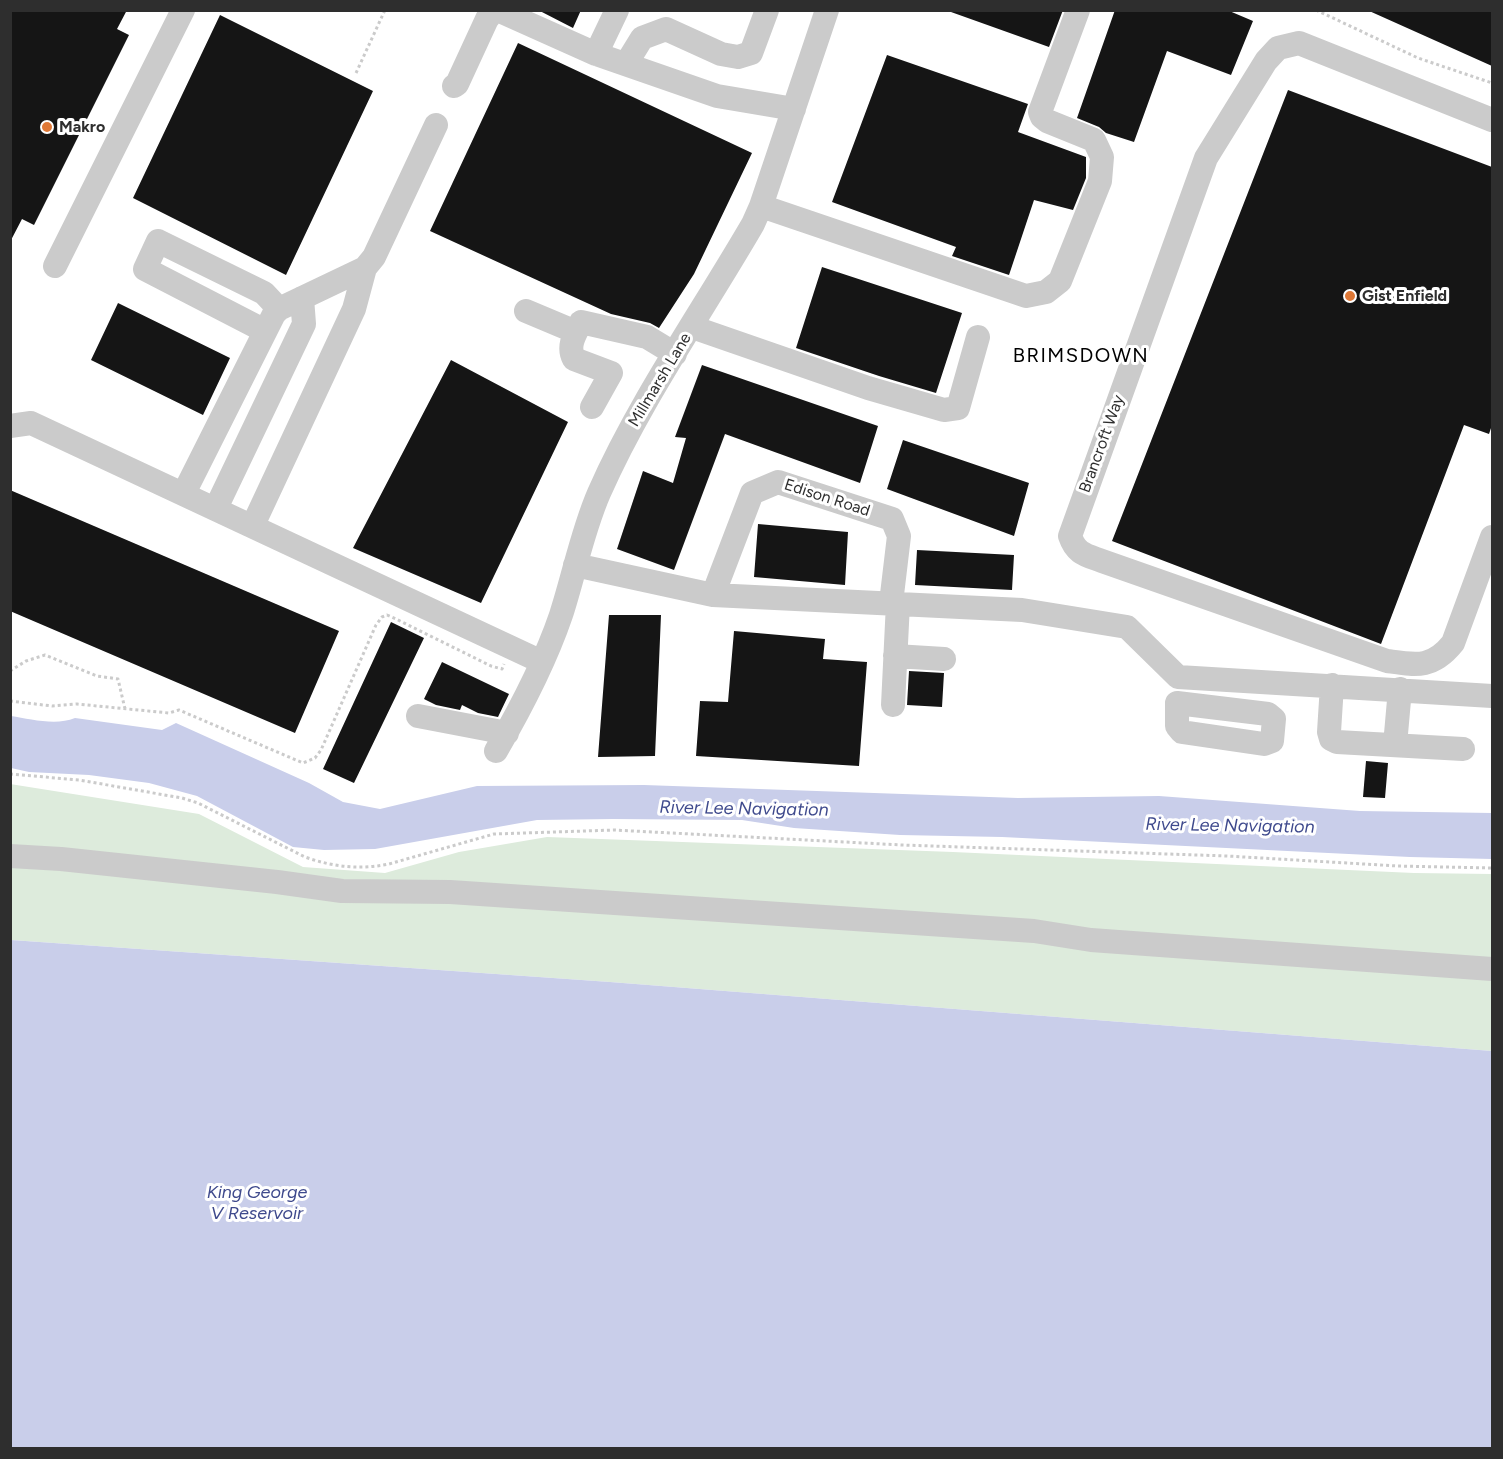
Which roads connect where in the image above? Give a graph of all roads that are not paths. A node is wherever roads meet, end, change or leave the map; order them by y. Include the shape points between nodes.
1 (183, 10) edge
2 (617, 10) edge
3 (767, 10) edge
4 (827, 10) edge
5 (1077, 10) edge
6 (596, 54) junction
7 (626, 64) junction
8 (454, 86) dead end
9 (794, 109) junction
10 (1492, 120) edge
11 (436, 125) dead end
12 (761, 206) junction
13 (55, 266) dead end
14 (365, 268) junction
15 (302, 298) junction
16 (279, 309) junction
17 (526, 311) dead end
18 (692, 327) junction
19 (265, 332) junction
20 (576, 332) junction
21 (978, 338) dead end
22 (675, 354) junction
23 (592, 407) dead end
24 (10, 426) edge
25 (184, 493) junction
26 (216, 508) junction
27 (253, 525) junction
28 (1492, 537) edge
29 (575, 565) junction
30 (713, 596) junction
31 (895, 603) junction
32 (895, 656) junction
33 (944, 659) dead end
34 (542, 662) junction
35 (1178, 677) junction
36 (1332, 685) junction
37 (1400, 689) junction
38 (1492, 696) edge
39 (1177, 703) dead end
40 (893, 705) dead end
41 (418, 716) dead end
42 (1395, 746) junction
43 (1463, 749) dead end
44 (10, 856) edge
45 (1492, 969) edge

1 - 13 street
2 - 6 street
3 - 7 street via 751,52 738,57 721,54 666,29 642,38
4 - 9 street, Millmarsh Lane
5 - 12 street via 1040,112 1047,121 1095,140 1102,157 1100,181 1060,281 1046,292 1026,296
6 - 7 street
6 - 8 street via 500,11 487,19
7 - 9 street via 717,96
9 - 12 street, Millmarsh Lane
10 - 28 street, Brancroft Way via 1299,43 1278,48 1206,158 1070,536 1079,552 1102,561 1387,661 1419,665 1444,654 1453,643
11 - 14 street via 374,257
12 - 18 street, Millmarsh Lane
14 - 15 street
14 - 27 street via 354,309
15 - 16 street
15 - 26 street via 304,324
16 - 19 street
16 - 19 street via 264,293 158,241 145,269
17 - 20 street
18 - 21 street via 944,410 958,408
18 - 22 street, Millmarsh Lane
19 - 25 street
20 - 22 street via 581,322 647,337
20 - 23 street via 571,353 574,359 611,373
22 - 29 street, Millmarsh Lane via 599,492
24 - 25 street via 31,423
25 - 26 street
26 - 27 street
27 - 34 street
29 - 30 street
29 - 34 street, Millmarsh Lane
30 - 31 street
30 - 31 street, Edison Road via 752,494 778,482 892,519 899,536
31 - 32 street, Edison Road
31 - 35 street via 1022,610 1127,627
32 - 33 street
32 - 40 street, Edison Road
34 - 41 street, Millmarsh Lane via 502,742
35 - 36 street
35 - 39 street
36 - 37 street
36 - 42 street via 1331,739
37 - 38 street
37 - 42 street
42 - 43 street
44 - 45 street via 342,891 450,892 697,908

